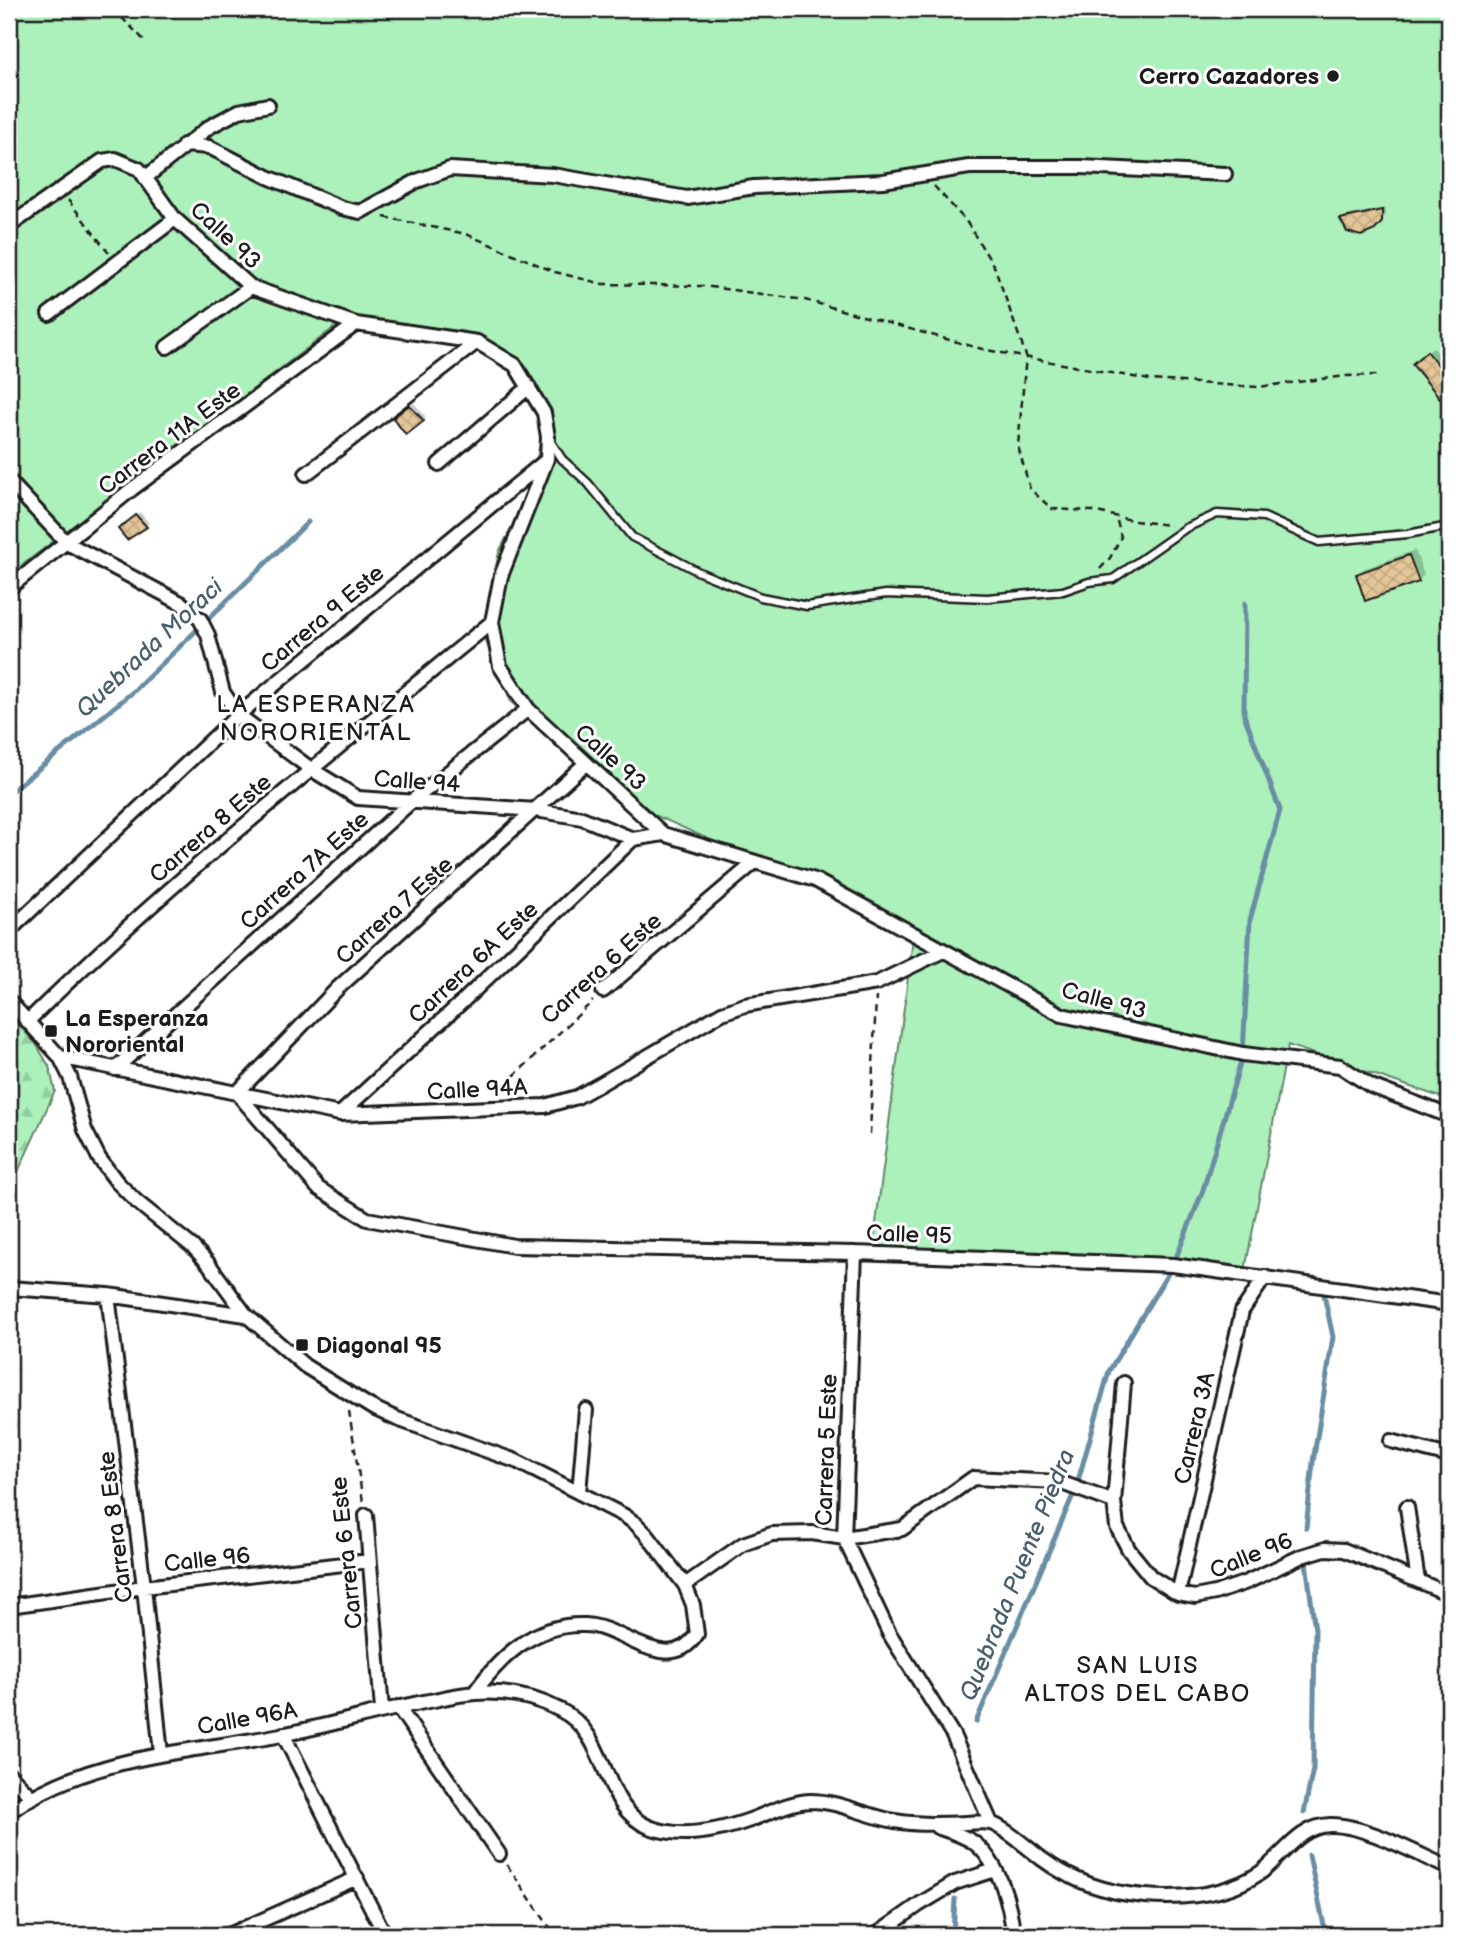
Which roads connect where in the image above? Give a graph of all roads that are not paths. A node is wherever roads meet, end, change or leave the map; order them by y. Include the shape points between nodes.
1 (268, 105) dead end
2 (184, 145) junction
3 (1225, 174) dead end
4 (145, 178) junction
5 (175, 219) junction
6 (9, 226) edge
7 (251, 287) junction
8 (49, 314) dead end
9 (356, 324) junction
10 (477, 342) junction
11 (167, 347) dead end
12 (529, 387) junction
13 (548, 437) junction
14 (547, 459) junction
15 (439, 464) dead end
16 (306, 474) dead end
17 (9, 481) edge
18 (1449, 526) edge
19 (67, 543) junction
20 (9, 588) edge
21 (492, 622) junction
22 (528, 709) junction
23 (238, 715) junction
24 (585, 764) junction
25 (311, 769) junction
26 (412, 801) junction
27 (536, 810) junction
28 (663, 834) junction
29 (633, 839) junction
30 (755, 862) junction
31 (9, 931) edge
32 (943, 951) junction
33 (603, 991) road end
34 (9, 1001) edge
35 (28, 1021) junction
36 (60, 1057) junction
37 (115, 1069) junction
38 (237, 1093) junction
39 (340, 1114) junction
40 (1449, 1116) edge
41 (855, 1253) junction
42 (1265, 1277) junction
43 (9, 1288) edge
44 (108, 1295) junction
45 (1449, 1304) edge
46 (246, 1315) junction
47 (1124, 1383) dead end
48 (586, 1410) dead end
49 (1391, 1441) dead end
50 (1449, 1456) edge
51 (579, 1493) junction
52 (1114, 1502) junction
53 (1407, 1507) dead end
54 (366, 1515) road end
55 (844, 1538) junction
56 (369, 1561) junction
57 (1418, 1581) junction
58 (685, 1585) junction
59 (144, 1587) junction
60 (1178, 1594) junction
61 (1449, 1594) edge
62 (9, 1606) edge
63 (474, 1693) junction
64 (398, 1707) junction
65 (382, 1710) junction
66 (283, 1734) junction
67 (161, 1754) junction
68 (9, 1774) edge
69 (31, 1797) junction
70 (9, 1812) edge
71 (991, 1823) junction
72 (930, 1824) junction
73 (499, 1854) road end
74 (1449, 1868) edge
75 (995, 1870) junction
76 (357, 1878) junction
77 (229, 1935) edge
78 (385, 1935) edge
79 (876, 1935) edge
80 (1013, 1935) edge

1 - 2 street via 239,111
2 - 3 street via 209,147 268,177 360,212 450,169 553,175 687,198 754,187 883,181 969,167
2 - 4 street
4 - 5 street, Calle 93
4 - 6 street, Calle 93 via 139,169 114,159 102,161
5 - 7 street, Calle 93
5 - 8 street
7 - 9 street, Calle 93
7 - 11 street
9 - 10 street, Calle 93
9 - 19 street, Carrera 11A Este via 132,489
10 - 12 street, Calle 93 via 515,365
10 - 16 street
12 - 13 street, Calle 93 via 544,413
12 - 15 street
13 - 14 street, Calle 93
13 - 18 lane via 632,537 761,597 807,606 886,594 999,597 1063,591 1113,579 1186,528 1217,514 1264,517 1319,542
14 - 21 street, Calle 93 via 500,576
14 - 23 street, Carrera 9 Este
17 - 19 street, Calle 94
19 - 20 street, Carrera 11A Este
19 - 23 street, Calle 94 via 181,603 200,619 223,692
21 - 22 street, Calle 93 via 500,666
21 - 25 street, Carrera 8 Este
22 - 24 street, Calle 93
22 - 26 street, Carrera 7A Este
23 - 25 street, Calle 94
23 - 31 street, Carrera 9 Este
24 - 27 street, Carrera 7 Este
24 - 28 street, Calle 93
25 - 26 street, Calle 94 via 358,798
25 - 35 street, Carrera 8 Este via 89,960
26 - 27 street, Calle 94
26 - 37 street, Carrera 7A Este
27 - 29 street, Calle 94 via 582,818
27 - 38 street, Carrera 7 Este via 338,988
28 - 29 street
28 - 30 street, Calle 93
29 - 39 street, Carrera 6A Este
30 - 32 street, Calle 93 via 815,880
30 - 33 street, Carrera 6 Este
32 - 39 street, Calle 94A via 877,983 722,1013 577,1097 545,1106
32 - 40 street, Calle 93 via 1062,1016 1243,1054 1340,1066 1371,1086
34 - 35 street
35 - 36 street
36 - 37 street, Calle 94A
36 - 46 street via 99,1158 137,1202 193,1247
37 - 38 street, Calle 94A
38 - 39 street, Calle 94A
38 - 41 street, Calle 95 via 318,1188 367,1219 514,1245
41 - 42 street, Calle 95 via 1173,1265
41 - 55 street, Carrera 5 Este
42 - 45 street, Calle 95
42 - 60 street, Carrera 3A via 1242,1311
43 - 44 street
44 - 46 street
44 - 59 street, Carrera 8 Este
46 - 51 street via 305,1366 346,1392 397,1419 516,1461
47 - 52 street
48 - 51 street
49 - 50 street
51 - 58 street via 636,1524
52 - 55 street via 1059,1482 973,1478 902,1529
52 - 60 street via 1117,1527 1129,1550 1151,1577
53 - 57 street
54 - 56 street, Carrera 6 Este
55 - 58 street via 772,1534 743,1544
55 - 71 street, Carrera 5 Este via 889,1633 953,1735
56 - 59 street, Calle 96
56 - 65 street, Carrera 6 Este
57 - 60 street, Calle 96 via 1344,1550 1325,1549 1215,1593
57 - 61 street, Calle 96
58 - 63 street via 697,1634 689,1646 663,1653 604,1629 585,1625 557,1628 512,1649
59 - 62 street, Calle 96
59 - 67 street, Carrera 8 Este
63 - 64 street, Calle 96A
63 - 72 street, Calle 96A via 518,1695 566,1712 597,1748 622,1808 649,1827 705,1832 806,1801 836,1803 866,1815
64 - 65 street, Calle 96A
64 - 73 street
65 - 66 street, Calle 96A
66 - 67 street, Calle 96A
66 - 76 street
67 - 69 street, Calle 96A via 66,1779
68 - 69 street
69 - 70 street, Calle 96A
71 - 72 street
71 - 74 street via 1065,1875 1103,1890 1144,1896 1182,1897 1233,1888 1261,1872 1314,1827 1332,1825 1353,1827
72 - 75 street via 972,1841
75 - 79 street via 955,1884
75 - 80 street via 1012,1916
76 - 77 street
76 - 78 street

